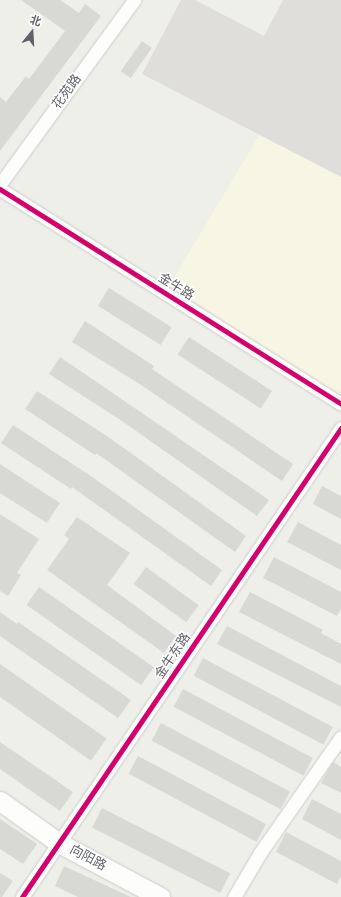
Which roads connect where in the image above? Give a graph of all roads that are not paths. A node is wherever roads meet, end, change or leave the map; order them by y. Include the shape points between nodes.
1 (134, 0) edge
2 (0, 184) edge
3 (0, 189) edge
4 (341, 404) edge
5 (341, 428) edge
6 (336, 445) edge
7 (341, 737) edge
8 (0, 801) edge
9 (59, 843) junction
10 (22, 897) edge
11 (160, 897) edge
12 (234, 897) edge

1 - 2 street, 花苑路
3 - 4 street, 金牛路
5 - 6 street, 金牛东路
6 - 9 street, 金牛东路
7 - 12 street via 260,853
8 - 9 street, 向阳路
9 - 10 street, 金牛东路
9 - 11 street, 向阳路

